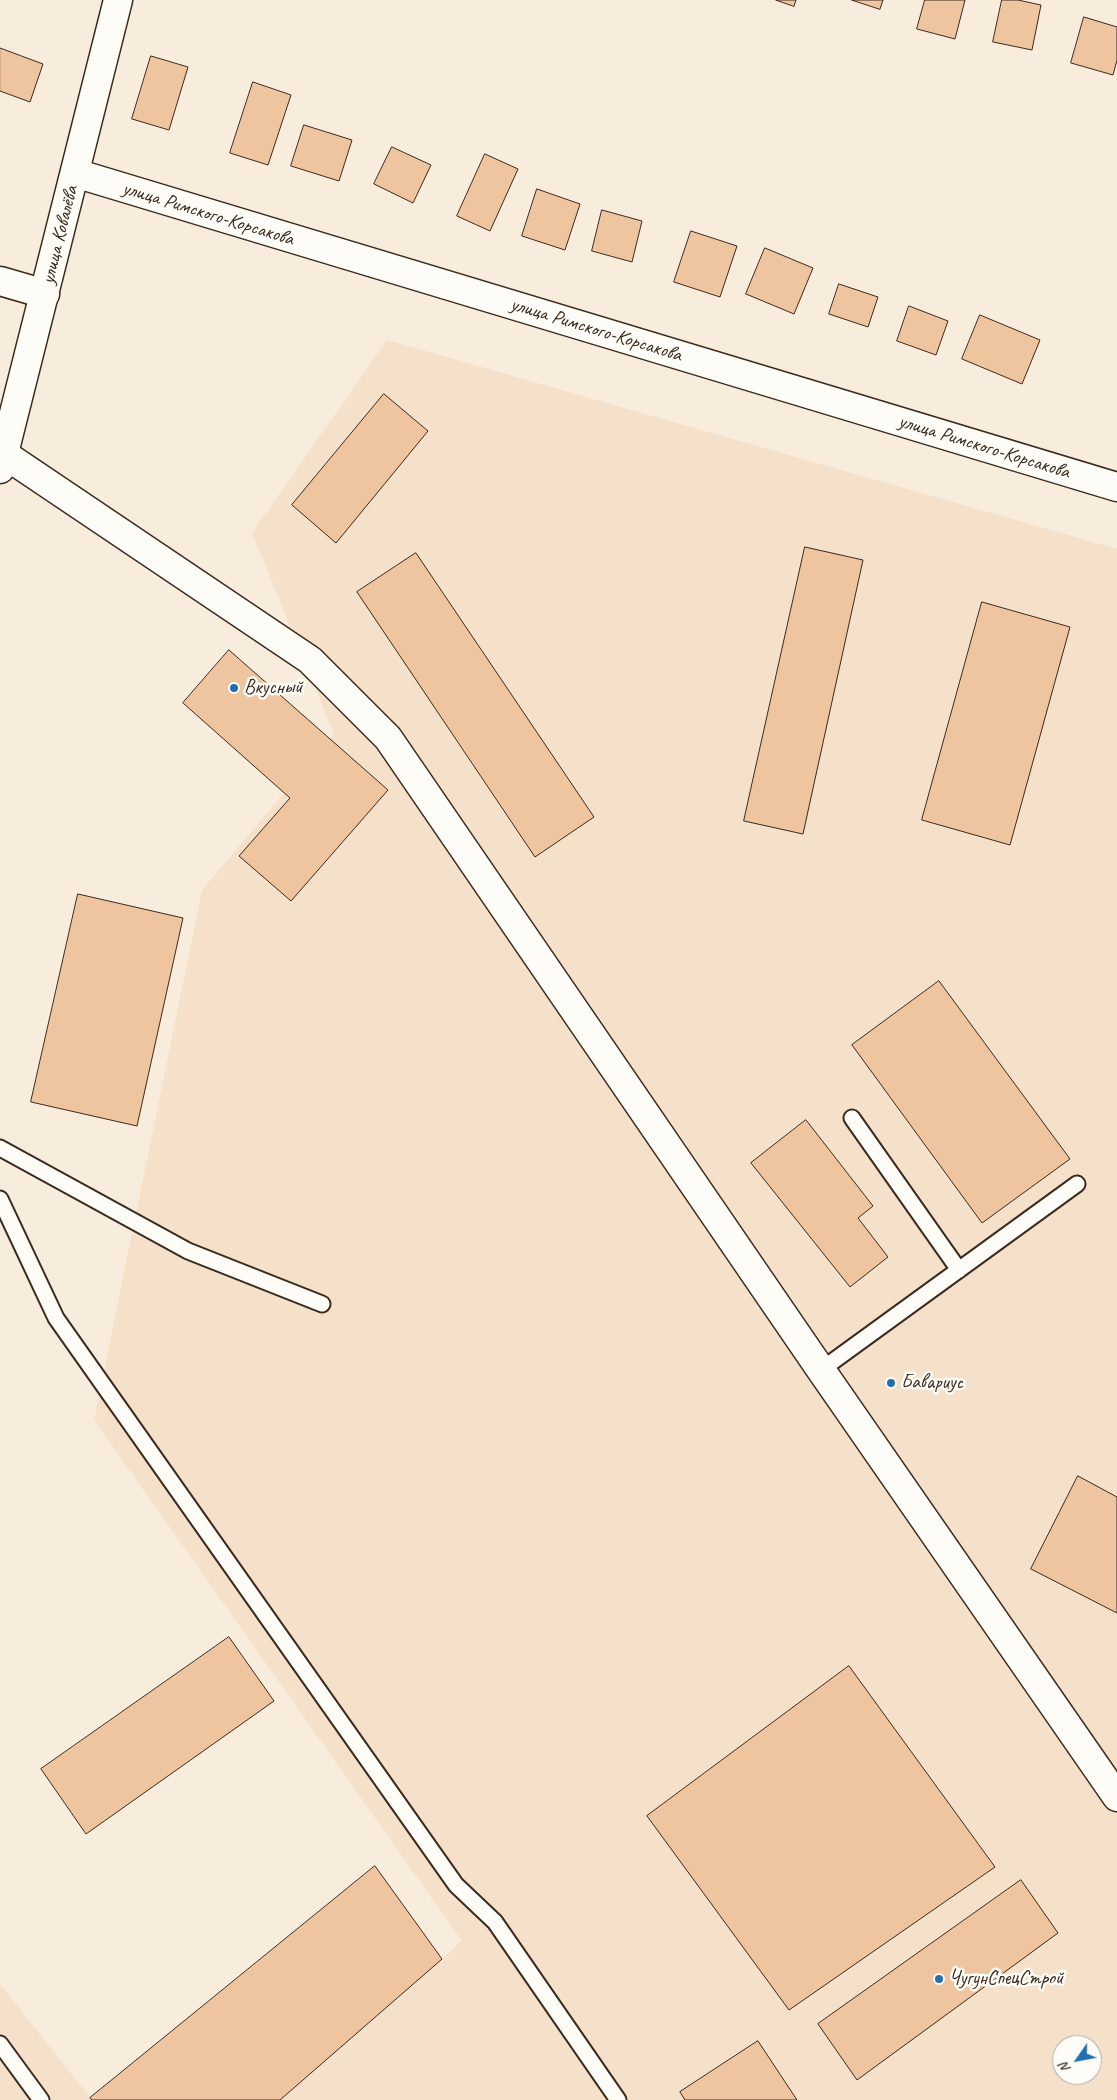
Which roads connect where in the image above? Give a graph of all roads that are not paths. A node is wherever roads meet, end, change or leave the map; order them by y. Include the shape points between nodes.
1 (118, 0) edge
2 (74, 174) junction
3 (0, 281) edge
4 (45, 294) junction
5 (2, 462) edge
6 (1117, 487) edge
7 (852, 1118) dead end
8 (0, 1148) edge
9 (1076, 1184) dead end
10 (0, 1199) edge
11 (958, 1270) junction
12 (322, 1304) dead end
13 (820, 1370) junction
14 (1117, 1797) edge
15 (0, 2044) edge
16 (41, 2100) edge
17 (618, 2100) edge

1 - 2 street, улица Ковалёва
2 - 4 street, улица Ковалёва
2 - 6 street, улица Римского-Корсакова
3 - 4 street
4 - 5 street, улица Ковалёва
5 - 13 street via 310,660 388,738
7 - 11 lane
8 - 12 lane via 188,1251
9 - 11 lane
10 - 17 lane via 56,1318 456,1884 495,1922
11 - 13 lane
13 - 14 street
15 - 16 lane

